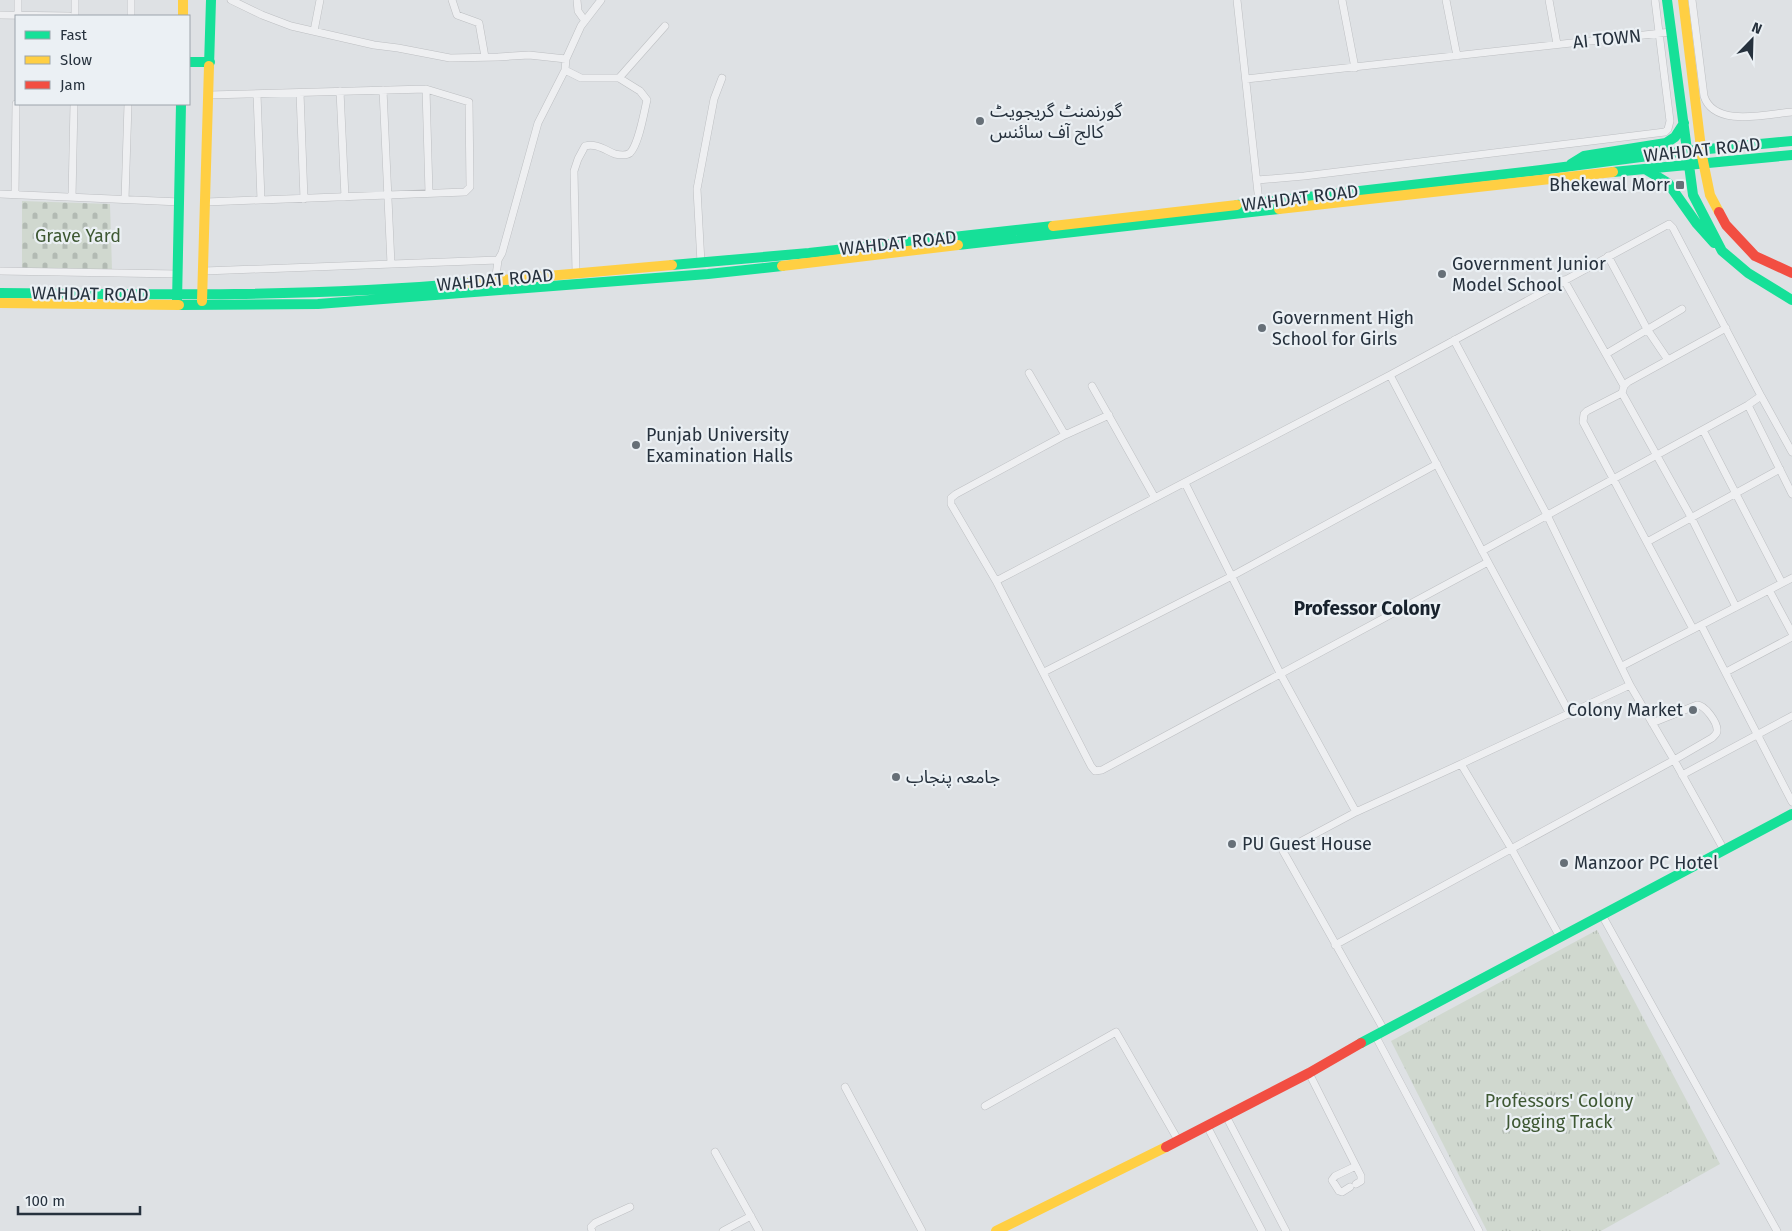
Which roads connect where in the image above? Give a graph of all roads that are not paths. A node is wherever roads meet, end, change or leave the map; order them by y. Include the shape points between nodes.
1 (18, 0) edge
2 (75, 0) edge
3 (131, 0) edge
4 (183, 0) edge
5 (211, 0) edge
6 (231, 0) edge
7 (320, 0) edge
8 (452, 0) edge
9 (577, 0) edge
10 (601, 0) edge
11 (1238, 0) edge
12 (1342, 0) edge
13 (1446, 0) edge
14 (1549, 0) edge
15 (1655, 0) edge
16 (1667, 0) edge
17 (1683, 0) edge
18 (1692, 0) edge
19 (0, 15) edge
20 (18, 15) edge
21 (75, 15) edge
22 (131, 15) edge
23 (183, 15) edge
24 (15, 16) edge
25 (584, 21) junction
26 (665, 26) dead end
27 (314, 31) junction
28 (1671, 32) junction
29 (1659, 34) junction
30 (1557, 44) junction
31 (1456, 56) junction
32 (485, 57) junction
33 (566, 59) junction
34 (190, 62) edge
35 (210, 62) junction
36 (1355, 68) junction
37 (1696, 68) junction
38 (565, 70) junction
39 (619, 78) junction
40 (722, 78) dead end
41 (1246, 79) junction
42 (426, 89) junction
43 (384, 90) junction
44 (340, 91) junction
45 (300, 93) junction
46 (209, 94) junction
47 (257, 94) junction
48 (16, 105) edge
49 (74, 105) edge
50 (128, 105) edge
51 (181, 105) edge
52 (1792, 112) edge
53 (1684, 123) junction
54 (1792, 141) edge
55 (1701, 150) junction
56 (1687, 151) junction
57 (1792, 155) edge
58 (1703, 163) junction
59 (1688, 165) junction
60 (1566, 167) junction
61 (1646, 169) junction
62 (1257, 180) junction
63 (1389, 192) junction
64 (0, 194) edge
65 (15, 194) junction
66 (429, 194) junction
67 (388, 195) junction
68 (72, 197) junction
69 (345, 197) junction
70 (304, 198) junction
71 (125, 199) junction
72 (261, 200) junction
73 (180, 202) junction
74 (206, 202) junction
75 (1259, 202) junction
76 (1722, 251) junction
77 (1608, 256) junction
78 (498, 260) junction
79 (701, 263) junction
80 (391, 264) junction
81 (0, 271) edge
82 (204, 271) junction
83 (576, 273) junction
84 (1792, 273) edge
85 (178, 274) junction
86 (495, 280) junction
87 (1564, 280) junction
88 (495, 292) junction
89 (0, 293) edge
90 (177, 300) junction
91 (203, 300) junction
92 (1792, 300) edge
93 (0, 303) edge
94 (1682, 309) dead end
95 (1726, 328) junction
96 (1647, 329) junction
97 (1454, 340) junction
98 (1606, 354) junction
99 (1668, 360) junction
100 (1029, 372) dead end
101 (1390, 375) junction
102 (1092, 386) dead end
103 (1623, 390) junction
104 (1761, 396) junction
105 (1748, 404) junction
106 (1110, 415) junction
107 (1703, 430) junction
108 (1065, 435) junction
109 (1792, 452) edge
110 (1658, 454) junction
111 (1436, 464) junction
112 (1780, 469) junction
113 (1614, 479) junction
114 (1185, 483) junction
115 (1735, 493) junction
116 (1792, 494) edge
117 (1156, 498) junction
118 (1547, 515) junction
119 (1691, 517) junction
120 (1647, 542) junction
121 (1482, 551) junction
122 (1488, 562) junction
123 (1232, 576) junction
124 (1792, 578) edge
125 (996, 581) junction
126 (1782, 583) junction
127 (1769, 590) junction
128 (1736, 607) junction
129 (1701, 625) junction
130 (1693, 629) junction
131 (1792, 633) edge
132 (1792, 637) edge
133 (1622, 666) junction
134 (1044, 672) junction
135 (1726, 672) junction
136 (1281, 675) junction
137 (1630, 685) junction
138 (1570, 714) junction
139 (1792, 716) edge
140 (1652, 723) junction
141 (1756, 734) junction
142 (1674, 760) junction
143 (1461, 764) junction
144 (1682, 775) junction
145 (1792, 802) edge
146 (1356, 812) junction
147 (1792, 814) edge
148 (1511, 848) junction
149 (1724, 850) junction
150 (1602, 915) junction
151 (1560, 937) junction
152 (1336, 945) junction
153 (1384, 1030) junction
154 (1375, 1035) junction
155 (1309, 1073) junction
156 (844, 1086) dead end
157 (986, 1106) dead end
158 (1226, 1116) junction
159 (1207, 1126) junction
160 (1178, 1140) junction
161 (715, 1152) dead end
162 (1356, 1166) junction
163 (630, 1207) dead end
164 (751, 1216) junction
165 (592, 1231) edge
166 (723, 1231) edge
167 (759, 1231) edge
168 (922, 1231) edge
169 (996, 1231) edge
170 (1262, 1231) edge
171 (1286, 1231) edge
172 (1480, 1231) edge
173 (1777, 1231) edge

1 - 20 street
2 - 21 street
3 - 22 street
4 - 23 main road
5 - 35 main road
6 - 27 street via 284,24
7 - 27 street
8 - 32 street via 457,15 479,23
9 - 25 street via 578,11
10 - 25 street
11 - 41 street
12 - 36 street
13 - 31 street
14 - 30 street, AI TOWN
15 - 29 street
16 - 28 main road
17 - 37 main road
18 - 37 street
19 - 24 street
25 - 33 street
26 - 39 street
27 - 32 street via 450,58
28 - 29 street, AI TOWN
28 - 53 main road
29 - 30 street, AI TOWN
29 - 62 street via 1670,120 1665,132
30 - 31 street
31 - 36 street
32 - 33 street via 529,54
33 - 38 street
34 - 35 main road
35 - 46 main road
36 - 41 street
37 - 52 street via 1706,103 1718,114 1735,117
37 - 55 main road
38 - 39 street via 581,78
38 - 78 street via 538,123
39 - 83 street via 640,91 647,100 646,107 630,153 618,155 589,145 578,158 574,171
40 - 79 street via 714,99 696,189
41 - 62 street
42 - 43 street
42 - 66 street
42 - 66 street via 469,102 470,186 465,192
43 - 44 street
43 - 67 street
44 - 45 street
44 - 69 street
45 - 47 street
45 - 70 street
46 - 47 street
46 - 74 main road
47 - 72 street
48 - 65 street
49 - 68 street
50 - 71 street
51 - 73 main road
53 - 56 main road
53 - 60 main road via 1666,143 1584,156
54 - 55 main road, WAHDAT ROAD
55 - 56 main road, WAHDAT ROAD
55 - 58 main road
56 - 59 main road
56 - 60 main road, WAHDAT ROAD
57 - 58 main road, WAHDAT ROAD
58 - 59 main road, WAHDAT ROAD
58 - 84 main road via 1710,195 1734,236 1755,256
59 - 61 main road, WAHDAT ROAD
59 - 76 main road via 1693,195
60 - 63 main road, WAHDAT ROAD
61 - 63 main road, WAHDAT ROAD
61 - 76 main road via 1668,183 1696,224
62 - 75 street
63 - 75 main road, WAHDAT ROAD
63 - 88 main road, WAHDAT ROAD via 717,272
64 - 65 street
65 - 68 street
66 - 67 street
67 - 69 street
67 - 80 street
68 - 71 street
69 - 70 street
70 - 72 street
71 - 73 street
72 - 74 street
73 - 85 main road
74 - 82 main road
75 - 79 main road, WAHDAT ROAD
76 - 92 main road via 1748,273
77 - 87 street
77 - 95 street via 1669,224
77 - 96 street
78 - 80 street
78 - 86 street
79 - 83 main road, WAHDAT ROAD
80 - 82 street
81 - 85 street
82 - 91 main road
83 - 86 main road, WAHDAT ROAD
85 - 90 main road
86 - 88 street
86 - 91 main road, WAHDAT ROAD
87 - 97 street
87 - 98 street
88 - 91 main road, WAHDAT ROAD via 318,304
89 - 90 main road, WAHDAT ROAD
90 - 91 main road, WAHDAT ROAD
90 - 93 main road, WAHDAT ROAD
94 - 96 street
95 - 99 street
95 - 104 street
96 - 98 street
96 - 99 street
97 - 101 street
97 - 118 street
98 - 103 street
99 - 103 street via 1628,382
100 - 108 street
101 - 111 street
101 - 114 street
102 - 106 street
103 - 110 street
103 - 113 street via 1587,411 1583,418
104 - 105 street
104 - 109 street
105 - 107 street
105 - 112 street
106 - 108 street
106 - 117 street
107 - 110 street
107 - 115 street
108 - 125 street via 951,498 951,504
110 - 113 street
110 - 119 street
111 - 121 street
111 - 123 street
112 - 115 street
112 - 116 street
113 - 118 street
113 - 120 street
114 - 117 street
114 - 123 street
115 - 119 street
115 - 126 street
117 - 125 street
118 - 121 street
118 - 133 street
119 - 120 street
119 - 128 street
120 - 130 street
121 - 122 street
122 - 136 street
122 - 138 street
123 - 134 street
123 - 136 street
124 - 126 street
125 - 134 street
126 - 127 street
127 - 128 street
127 - 131 street
128 - 129 street
129 - 130 street
129 - 135 street
130 - 133 street
132 - 135 street
133 - 137 street
134 - 136 street via 1096,771
135 - 141 street
136 - 146 street
137 - 138 street
137 - 140 street
138 - 143 street
139 - 141 street
140 - 142 street
140 - 142 street via 1697,705 1707,709 1717,734
141 - 144 street
141 - 145 street
142 - 144 street
142 - 148 street
143 - 146 street
143 - 148 street
144 - 149 street
146 - 152 street via 1283,852
147 - 149 main road
148 - 151 street
148 - 152 street
149 - 150 main road
150 - 151 main road
150 - 173 street
151 - 153 main road
152 - 153 street
153 - 154 main road
154 - 155 main road
154 - 172 street
155 - 158 main road
155 - 162 street
156 - 168 street
157 - 160 street via 1116,1032
158 - 159 main road
158 - 171 street
159 - 160 main road
159 - 170 street
160 - 169 main road
161 - 164 street
162 - 162 street via 1333,1178 1339,1191 1361,1181
163 - 165 street via 595,1223
164 - 166 street
164 - 167 street

